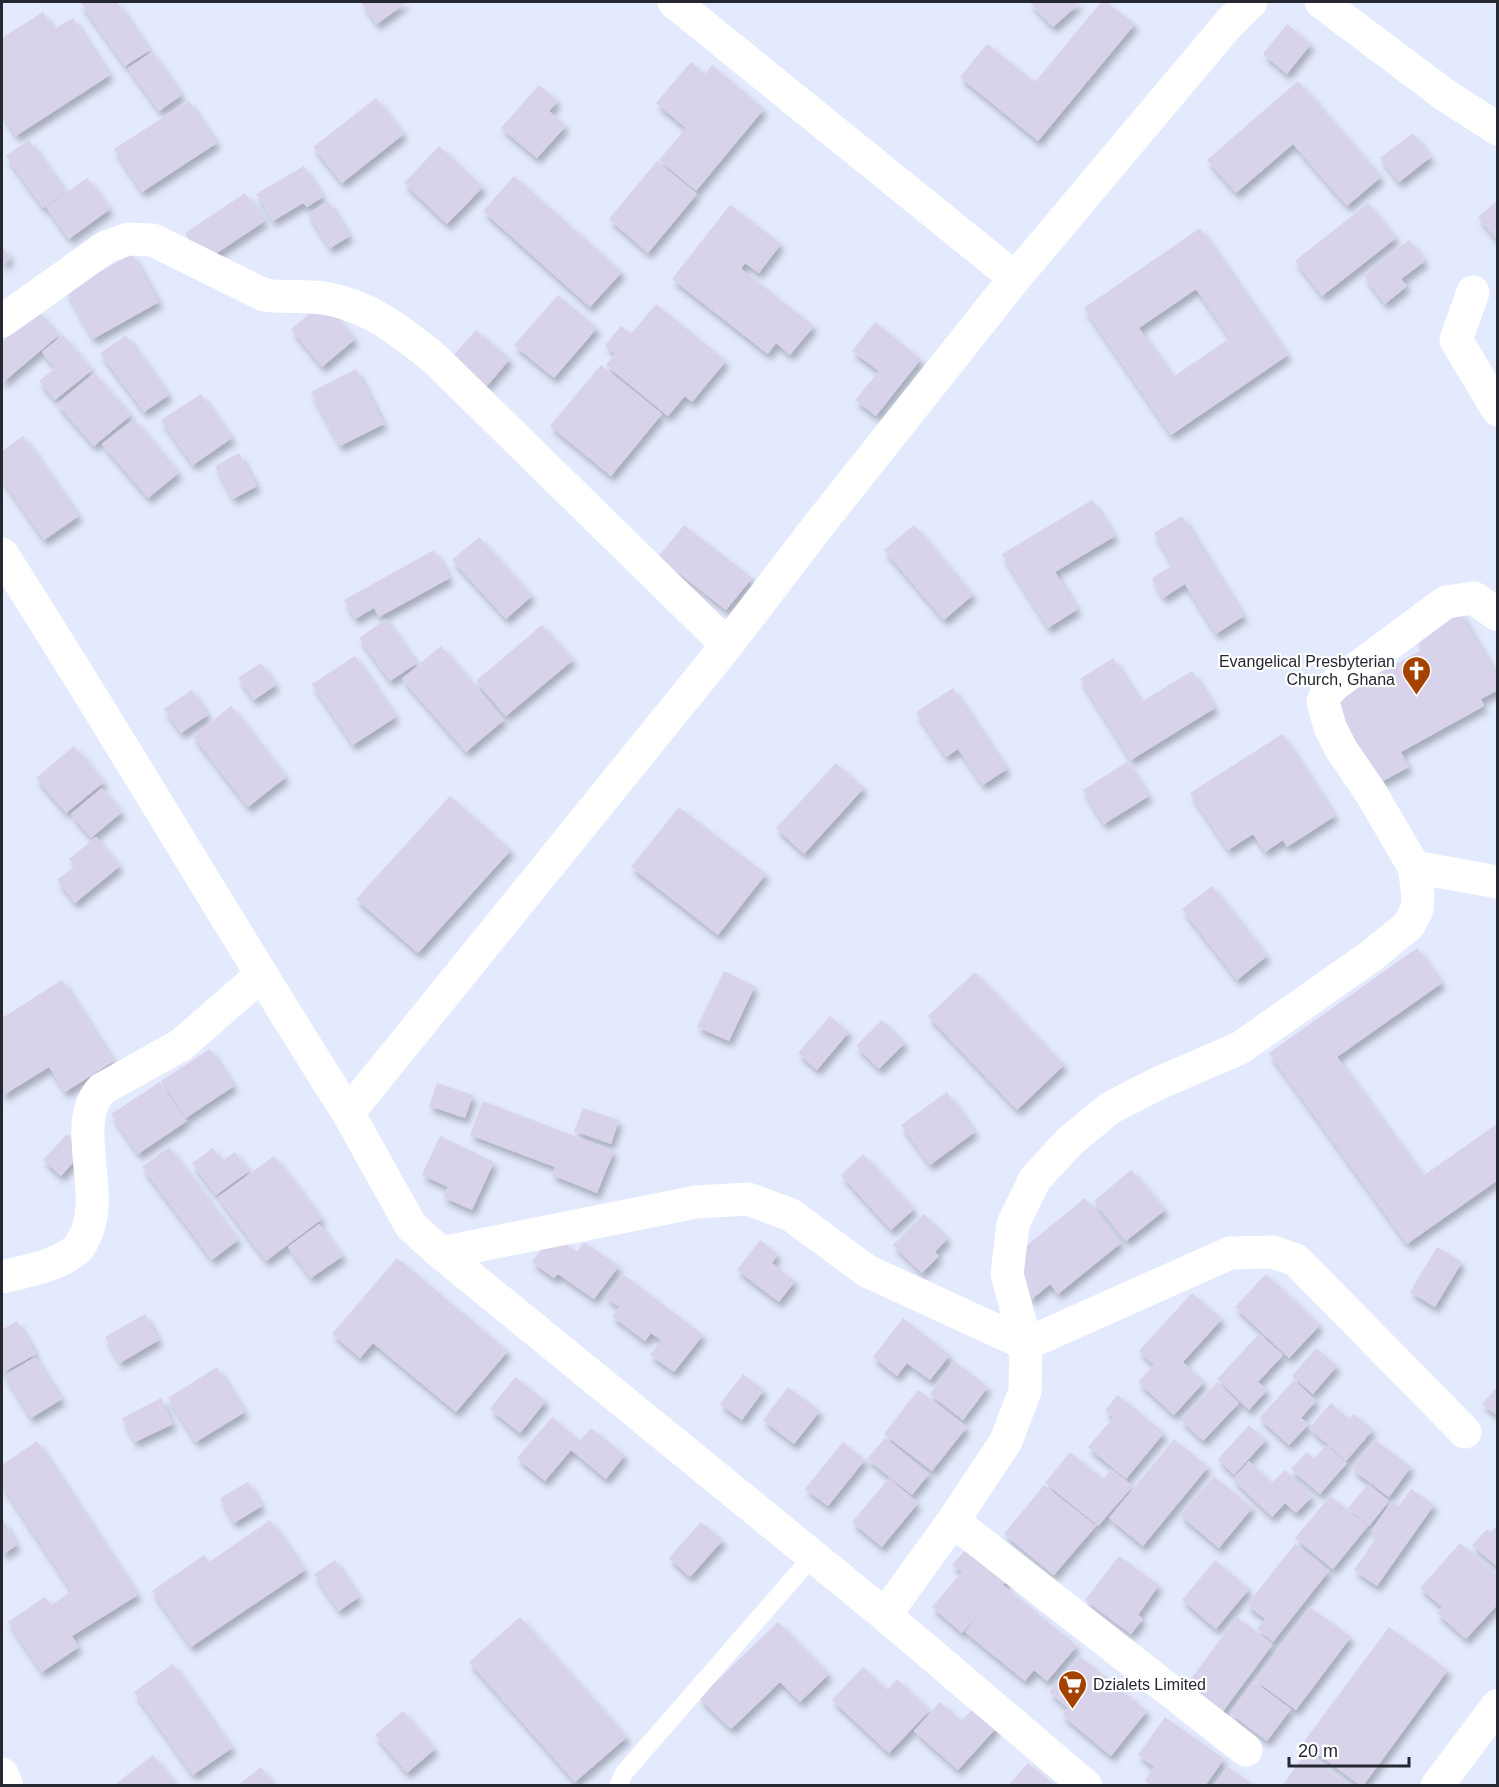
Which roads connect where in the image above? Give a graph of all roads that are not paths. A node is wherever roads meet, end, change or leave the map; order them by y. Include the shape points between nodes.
1 (674, 2) edge
2 (1251, 2) edge
3 (1321, 2) edge
4 (1497, 129) edge
5 (1015, 278) junction
6 (1473, 292) dead end
7 (2, 321) edge
8 (1497, 410) edge
9 (2, 554) edge
10 (1497, 615) edge
11 (727, 645) junction
12 (1414, 867) junction
13 (1497, 882) edge
14 (260, 976) junction
15 (348, 1113) junction
16 (441, 1253) junction
17 (2, 1277) edge
18 (1026, 1344) junction
19 (1465, 1431) dead end
20 (953, 1521) junction
21 (812, 1557) junction
22 (885, 1615) junction
23 (1497, 1705) edge
24 (1246, 1750) dead end
25 (2, 1774) edge
26 (7, 1785) edge
27 (618, 1785) edge
28 (1086, 1785) edge
29 (1437, 1785) edge

1 - 5 street
2 - 5 street
3 - 4 street via 1444,95
5 - 11 street
6 - 8 street via 1456,340
7 - 11 street via 106,247 128,239 153,240 264,295 329,299 366,310 394,326 434,358
9 - 14 street
10 - 12 street via 1474,598 1446,602 1334,685 1323,702 1334,734
11 - 15 street
12 - 13 street
12 - 18 street via 1417,909 1409,925 1239,1048 1110,1108 1069,1142 1035,1179 1013,1224 1007,1274
14 - 15 street
14 - 17 street via 181,1045 102,1089 94,1098 88,1124 90,1229 78,1250 61,1260
15 - 16 street via 411,1226
16 - 18 street via 696,1202 748,1199 791,1215 867,1271
16 - 21 street
18 - 19 street via 1230,1253 1273,1252 1296,1260
18 - 20 street via 1024,1391 1006,1441
20 - 22 street
20 - 24 street
21 - 22 street
21 - 27 lane via 624,1773
22 - 28 street
23 - 29 street
25 - 26 street

